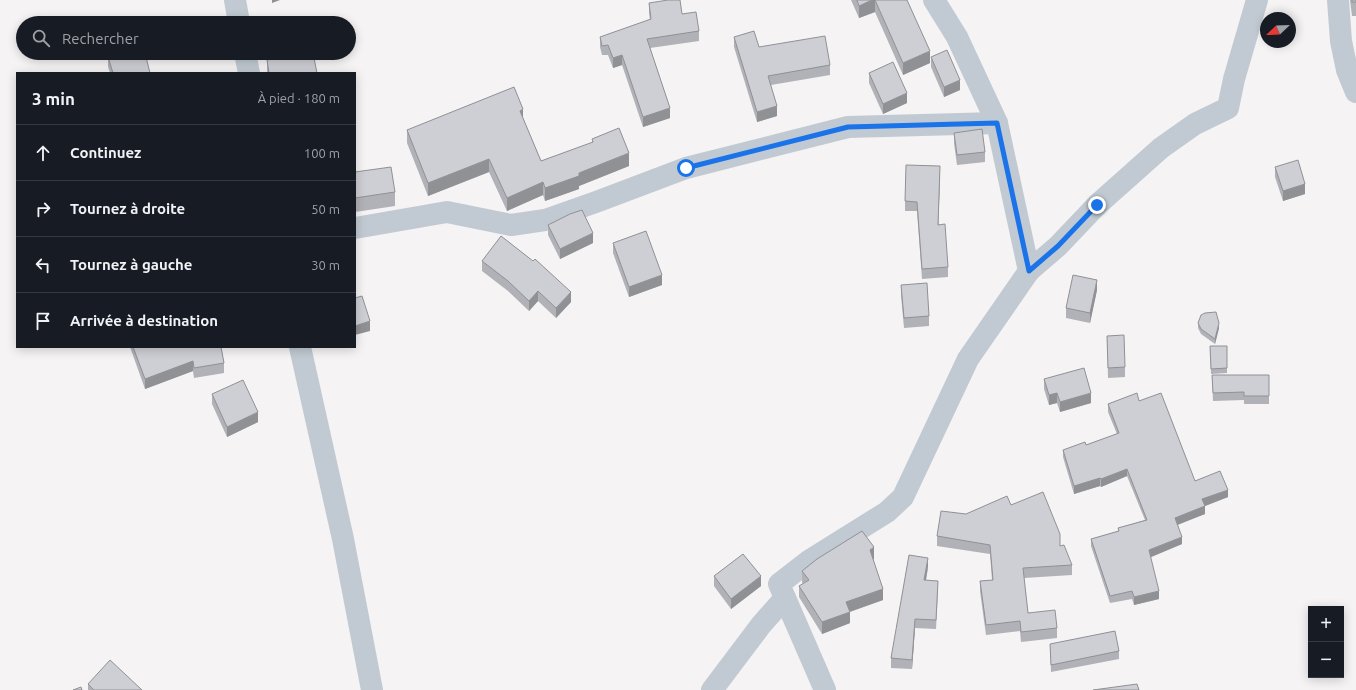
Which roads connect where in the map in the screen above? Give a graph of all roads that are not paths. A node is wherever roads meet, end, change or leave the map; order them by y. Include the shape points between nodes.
1 (235, 0) edge
2 (934, 0) edge
3 (1257, 0) edge
4 (1338, 0) edge
5 (238, 16) edge
6 (246, 60) edge
7 (249, 72) edge
8 (1356, 92) edge
9 (997, 123) junction
10 (356, 228) edge
11 (1029, 271) junction
12 (300, 348) edge
13 (785, 598) junction
14 (372, 690) edge
15 (712, 690) edge
16 (825, 690) edge

1 - 5 street
2 - 9 street via 957,37
3 - 11 street via 1228,108 1195,124 1161,148
4 - 8 street via 1347,70
6 - 7 street
9 - 10 street via 848,127 686,168 545,220 511,225 447,212
9 - 11 street
11 - 13 street via 968,358 903,497 887,512 810,560 779,584
12 - 14 street via 343,539
13 - 15 street via 761,625
13 - 16 street

